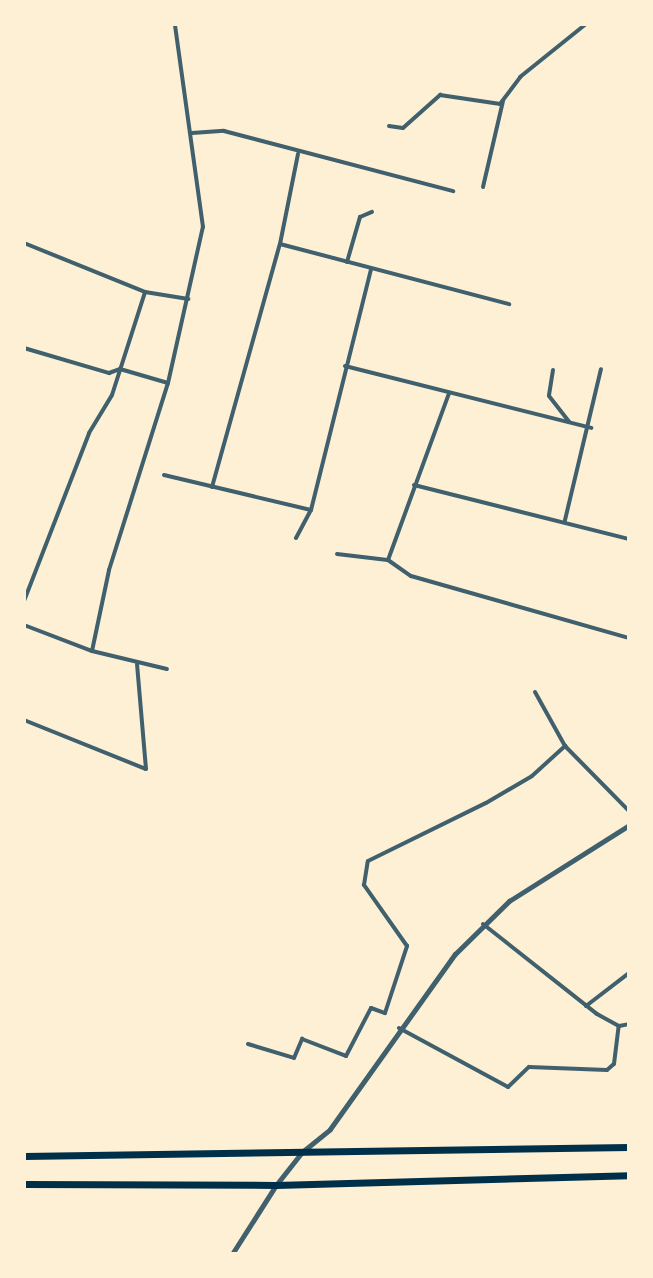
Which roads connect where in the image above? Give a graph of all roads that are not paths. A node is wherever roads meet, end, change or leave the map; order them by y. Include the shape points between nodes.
1 (175, 24) edge
2 (586, 24) edge
3 (504, 98) junction
4 (389, 126) dead end
5 (192, 133) junction
6 (298, 154) junction
7 (483, 187) dead end
8 (453, 191) dead end
9 (372, 212) dead end
10 (24, 243) edge
11 (280, 244) junction
12 (347, 262) junction
13 (371, 269) junction
14 (145, 292) junction
15 (188, 299) junction
16 (509, 304) dead end
17 (25, 350) edge
18 (345, 366) junction
19 (120, 369) junction
20 (601, 369) dead end
21 (553, 370) dead end
22 (168, 383) junction
23 (450, 393) junction
24 (569, 422) junction
25 (591, 428) junction
26 (164, 475) dead end
27 (414, 485) junction
28 (212, 487) junction
29 (311, 510) junction
30 (565, 520) junction
31 (296, 538) dead end
32 (629, 539) edge
33 (337, 554) dead end
34 (388, 560) junction
35 (24, 601) edge
36 (24, 625) edge
37 (629, 638) edge
38 (92, 651) junction
39 (137, 664) junction
40 (167, 669) dead end
41 (535, 692) dead end
42 (24, 720) edge
43 (565, 746) junction
44 (629, 811) edge
45 (629, 825) edge
46 (483, 924) junction
47 (629, 973) edge
48 (586, 1006) junction
49 (629, 1024) edge
50 (619, 1026) junction
51 (399, 1028) junction
52 (248, 1044) dead end
53 (629, 1147) edge
54 (302, 1152) junction
55 (24, 1156) edge
56 (629, 1175) edge
57 (24, 1184) edge
58 (276, 1185) junction
59 (232, 1254) edge

1 - 5 street
2 - 3 street via 520,77
3 - 4 street via 500,104 440,95 403,128
3 - 7 street via 492,131
5 - 6 street via 224,131
5 - 15 street via 203,227
6 - 8 street
6 - 11 street
9 - 12 street via 360,217
10 - 14 street
11 - 12 street
11 - 28 street
12 - 13 street
13 - 16 street
13 - 18 street
14 - 15 street
14 - 19 street
15 - 22 street
17 - 19 street via 109,373
18 - 23 street
18 - 29 street
19 - 22 street
19 - 35 street
20 - 25 street via 588,416
21 - 24 street via 549,396
22 - 38 street via 109,570
23 - 24 street
23 - 27 street
24 - 25 street
25 - 30 street
26 - 28 street
27 - 30 street
27 - 34 street
28 - 29 street
29 - 31 street
30 - 32 street
33 - 34 street
34 - 37 street via 411,576
36 - 38 street
38 - 39 street
39 - 40 street
39 - 42 street via 146,769
41 - 43 street
43 - 44 street
43 - 52 street via 532,776 486,803 368,861 364,885 407,946 385,1013 371,1008 346,1056 302,1039 294,1058
45 - 46 street via 572,858
46 - 48 street
46 - 51 street
47 - 48 street
48 - 50 street
49 - 50 street
50 - 51 street via 614,1064 607,1070 529,1067 508,1087
51 - 54 street via 330,1129
53 - 54 highway
54 - 55 highway
54 - 58 street
56 - 58 highway
57 - 58 highway
58 - 59 street

